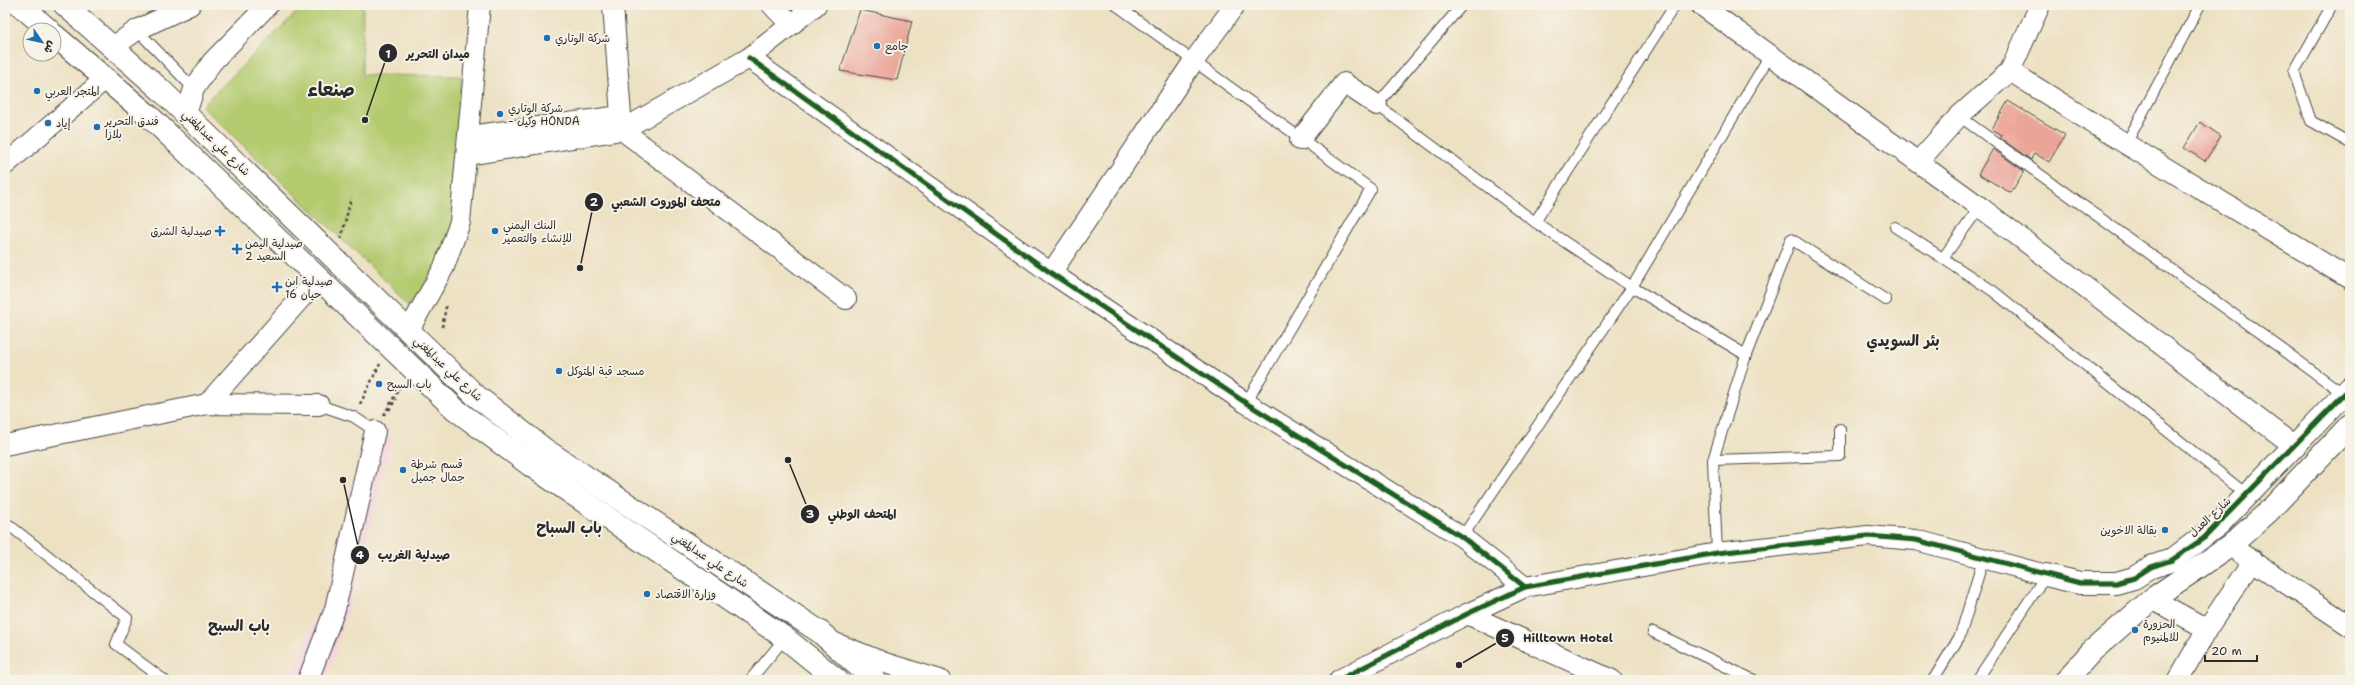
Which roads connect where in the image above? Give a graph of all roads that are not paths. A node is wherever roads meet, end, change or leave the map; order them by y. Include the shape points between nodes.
1 (20, 5) edge
2 (65, 5) edge
3 (190, 5) edge
4 (268, 5) edge
5 (480, 5) edge
6 (613, 5) edge
7 (772, 5) edge
8 (816, 5) edge
9 (1116, 5) edge
10 (1235, 5) edge
11 (1462, 5) edge
12 (1675, 5) edge
13 (1701, 5) edge
14 (2040, 5) edge
15 (2200, 5) edge
16 (2332, 5) edge
17 (40, 22) edge
18 (791, 25) junction
19 (137, 30) junction
20 (62, 42) edge
21 (113, 47) junction
22 (1770, 55) junction
23 (749, 58) junction
24 (1193, 62) junction
25 (2010, 71) junction
26 (104, 79) junction
27 (194, 89) junction
28 (1377, 105) junction
29 (186, 114) junction
30 (1959, 116) junction
31 (621, 123) junction
32 (1300, 140) junction
33 (2350, 143) edge
34 (2126, 144) junction
35 (469, 145) junction
36 (1918, 162) junction
37 (5, 165) edge
38 (1980, 207) junction
39 (1535, 222) junction
40 (1895, 227) dead end
41 (1943, 258) junction
42 (1052, 273) junction
43 (2350, 279) edge
44 (317, 280) junction
45 (1632, 287) junction
46 (846, 299) dead end
47 (1886, 300) dead end
48 (408, 332) junction
49 (1746, 355) junction
50 (2347, 391) edge
51 (1246, 403) junction
52 (206, 404) junction
53 (319, 405) joint
54 (2350, 425) edge
55 (376, 429) joint
56 (1840, 429) dead end
57 (2293, 445) junction
58 (5, 446) edge
59 (1713, 460) junction
60 (2247, 495) junction
61 (5, 522) edge
62 (1462, 537) junction
63 (2230, 546) junction
64 (1717, 553) junction
65 (1984, 558) junction
66 (2253, 560) junction
67 (2046, 575) junction
68 (1525, 587) junction
69 (2152, 599) junction
70 (1467, 614) junction
71 (2350, 626) edge
72 (2207, 629) junction
73 (1652, 632) dead end
74 (785, 638) junction
75 (830, 640) junction
76 (164, 680) edge
77 (308, 680) edge
78 (750, 680) edge
79 (837, 680) edge
80 (874, 680) edge
81 (940, 680) edge
82 (1339, 680) edge
83 (1612, 680) edge
84 (1754, 680) edge
85 (1933, 680) edge
86 (1977, 680) edge
87 (2066, 680) edge
88 (2178, 680) edge

1 - 17 main road
2 - 21 main road, شارع علي عبدالمغني
3 - 19 street
4 - 27 street via 225,47
5 - 35 street
6 - 31 street
7 - 18 street
8 - 18 street
9 - 24 lane
10 - 24 street
11 - 28 lane
12 - 39 lane
13 - 22 street
14 - 25 street
15 - 34 lane
16 - 33 lane via 2294,72 2311,121
18 - 23 street
19 - 21 street
19 - 27 lane
20 - 26 main road, شارع علي عبدالمغني
21 - 29 main road, شارع علي عبدالمغني
22 - 36 street
22 - 45 lane
23 - 31 street
23 - 42 street
24 - 32 lane
24 - 42 street
25 - 30 street
25 - 34 street
26 - 37 street
26 - 44 main road, شارع علي عبدالمغني via 149,116
27 - 29 street
28 - 32 street via 1344,83
28 - 39 lane
29 - 48 main road, شارع علي عبدالمغني via 336,258
30 - 36 street
30 - 50 lane
31 - 35 street
31 - 46 street
32 - 51 lane via 1371,189
34 - 43 street
35 - 48 street via 460,222 453,245 433,289
36 - 38 street
38 - 41 lane
38 - 57 street
39 - 45 lane
40 - 41 lane
41 - 60 lane via 1993,291
42 - 51 street
44 - 52 street
44 - 74 main road, شارع علي عبدالمغني via 455,409 530,465
45 - 49 lane
45 - 62 lane
47 - 49 lane via 1791,238
48 - 75 main road, شارع علي عبدالمغني via 475,395 544,449
49 - 59 lane
50 - 57 main road, شارع العدل
51 - 62 street
52 - 53 street
52 - 58 street
53 - 55 lane
54 - 63 main road via 2269,511
55 - 77 street via 334,609
56 - 59 lane via 1840,456
57 - 60 main road, شارع العدل
59 - 64 lane
60 - 67 main road, شارع العدل via 2204,538 2172,560 2151,567 2134,578 2098,584 2080,583
61 - 76 lane via 127,618 116,644
62 - 68 street
63 - 66 street
63 - 69 main road
64 - 65 street via 1868,536 1916,540
64 - 68 street
65 - 67 street
65 - 85 lane via 1960,636
66 - 71 street
66 - 72 street
67 - 86 lane
68 - 70 street
69 - 72 street
69 - 87 main road via 2092,651
70 - 82 street
70 - 83 street
72 - 88 street
73 - 84 lane
74 - 78 lane
74 - 79 main road, شارع علي عبدالمغني
75 - 80 main road, شارع علي عبدالمغني
75 - 81 street via 885,663

